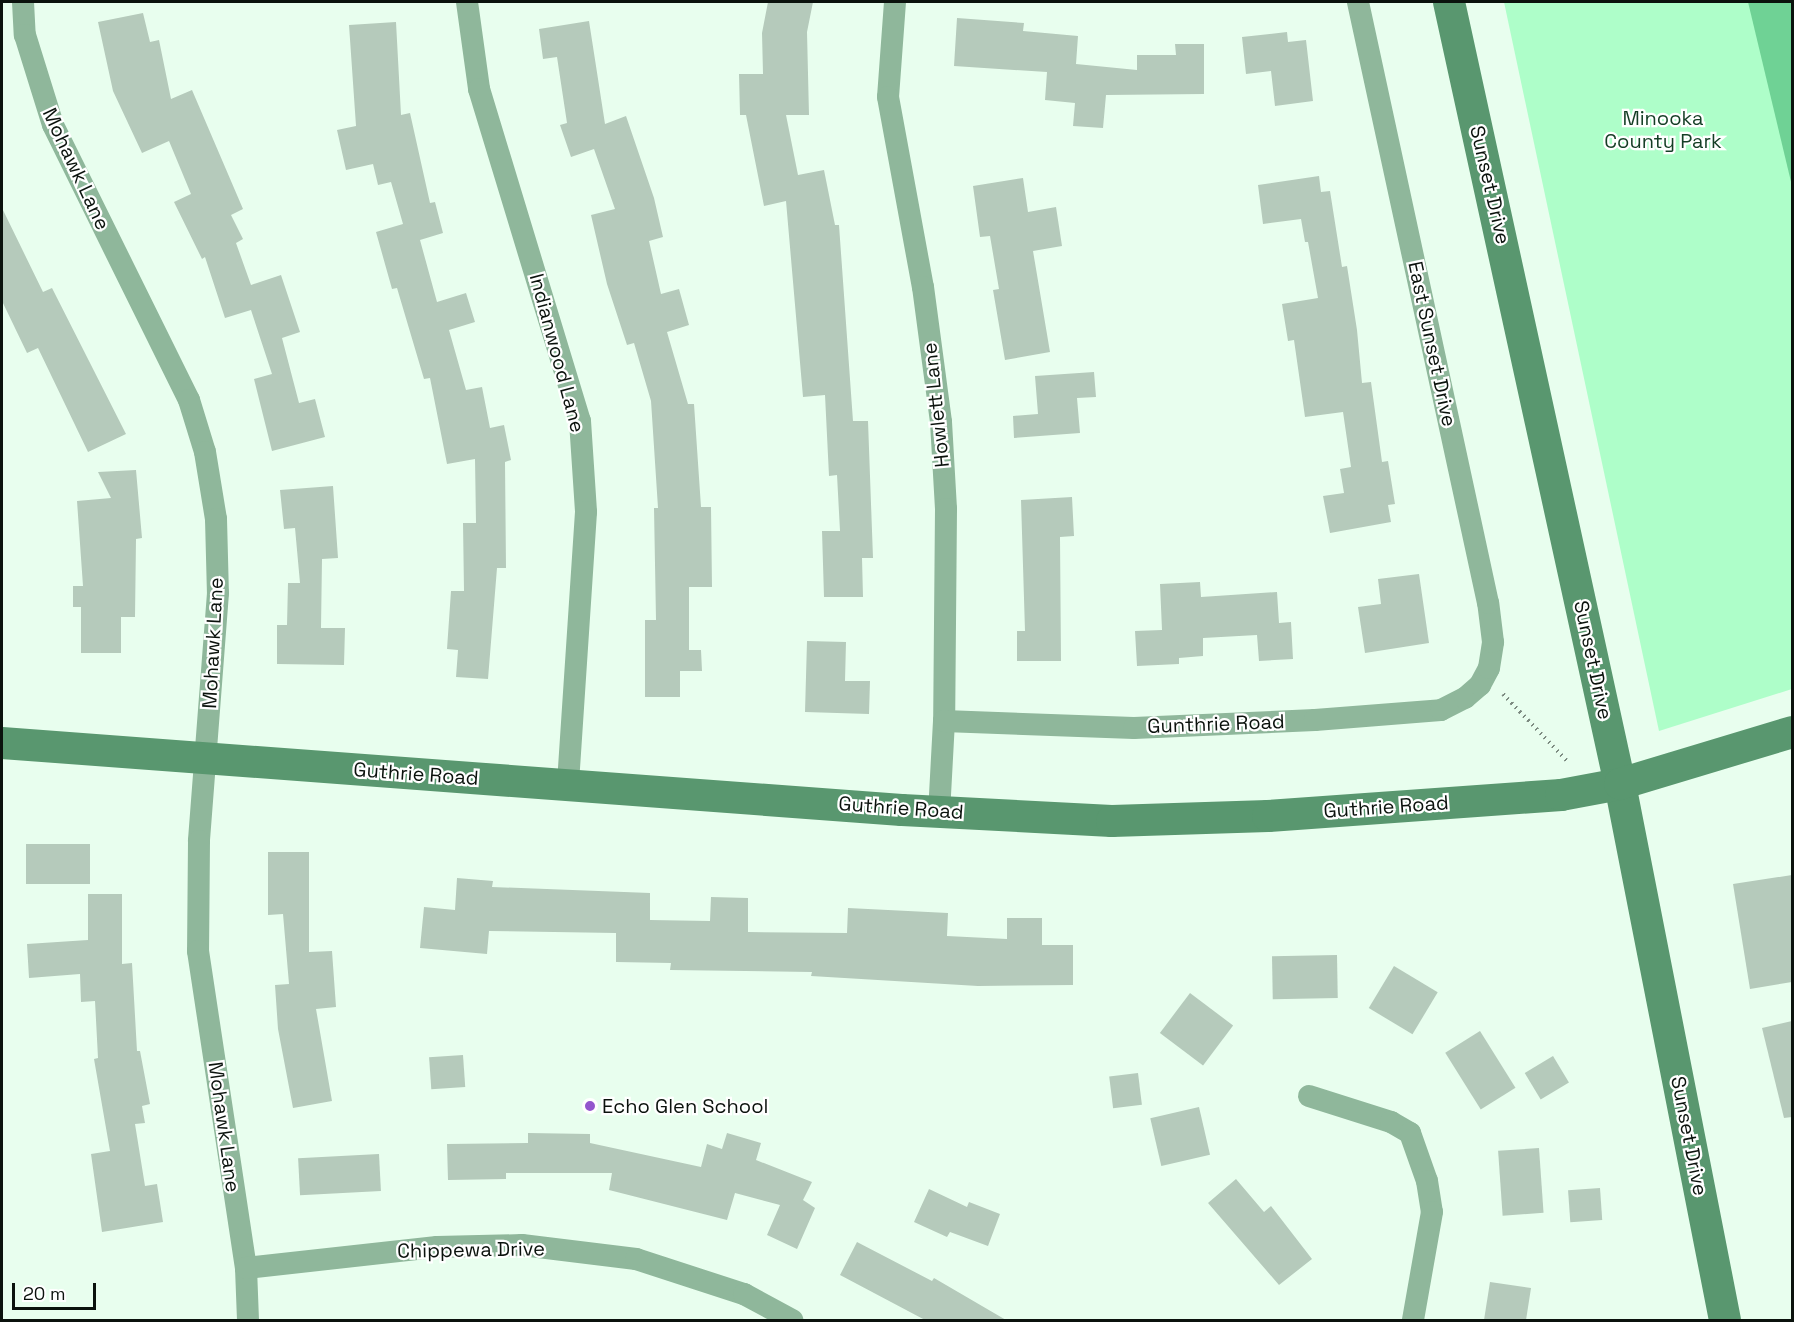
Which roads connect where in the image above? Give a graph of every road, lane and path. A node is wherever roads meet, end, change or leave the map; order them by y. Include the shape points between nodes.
1 (22, 2) edge
2 (467, 2) edge
3 (895, 2) edge
4 (1358, 2) edge
5 (1449, 2) edge
6 (1483, 680) junction
7 (944, 721) junction
8 (1792, 732) edge
9 (2, 743) edge
10 (206, 759) junction
11 (1569, 763) dead end
12 (1620, 784) junction
13 (568, 785) junction
14 (939, 812) junction
15 (1309, 1096) dead end
16 (246, 1268) junction
17 (248, 1320) edge
18 (792, 1320) edge
19 (1413, 1320) edge
20 (1725, 1320) edge

1 - 10 street, Mohawk Lane via 25,35 53,125 189,400 205,452 216,519 218,593
2 - 13 street, Indianwood Lane via 479,89 580,421 586,512
3 - 7 street, Howlett Lane via 888,97 923,287 941,422 946,509
4 - 6 street, East Sunset Drive via 1488,603 1493,642
5 - 12 street, Sunset Drive
6 - 7 street, Gunthrie Road via 1465,699 1441,710 1315,720 1134,728
6 - 11 path
7 - 14 street, Howlett Lane
8 - 12 street, Guthrie Road
9 - 10 street, Guthrie Road
10 - 13 street, Guthrie Road
10 - 16 street, Mohawk Lane via 196,897 198,951
12 - 14 street, Guthrie Road via 1561,795 1268,816 1112,821
12 - 20 street, Sunset Drive
13 - 14 street, Guthrie Road
15 - 19 street via 1391,1122 1410,1133 1427,1181 1432,1212
16 - 17 street, Mohawk Lane
16 - 18 street, Chippewa Drive via 437,1246 522,1245 636,1259 744,1294

